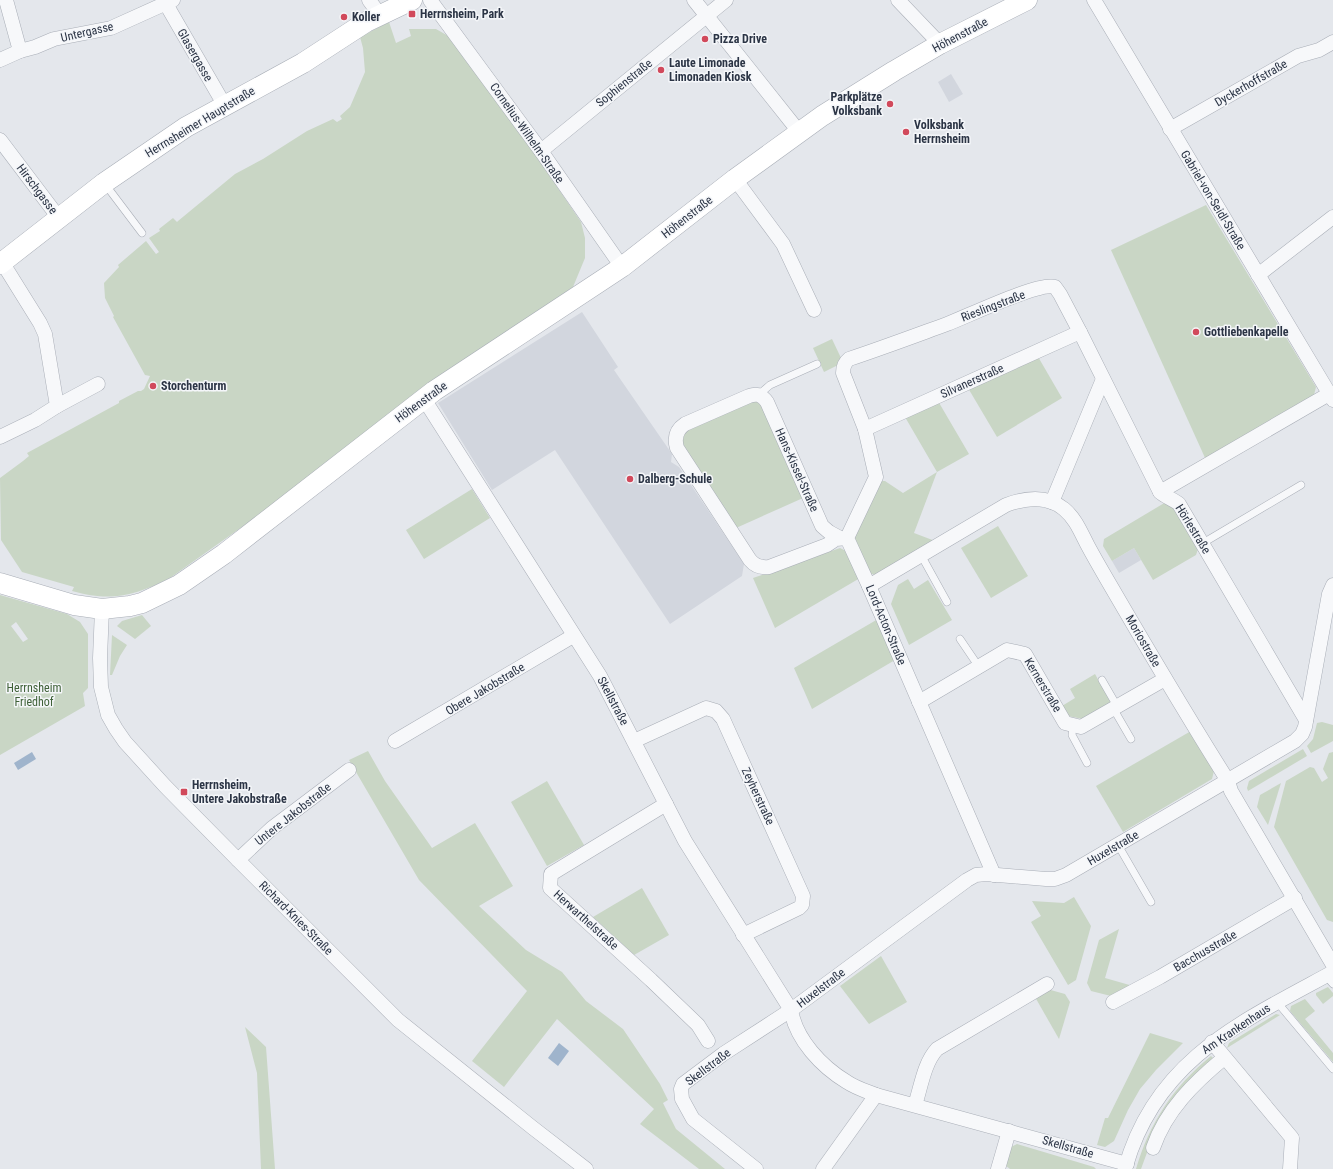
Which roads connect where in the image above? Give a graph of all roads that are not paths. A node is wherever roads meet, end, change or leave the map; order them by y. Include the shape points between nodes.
1 (6, 0) edge
2 (412, 0) edge
3 (430, 0) edge
4 (694, 0) edge
5 (726, 0) edge
6 (898, 0) edge
7 (1027, 0) edge
8 (1094, 0) edge
9 (169, 2) edge
10 (375, 8) edge
11 (707, 15) junction
12 (1333, 42) edge
13 (940, 44) junction
14 (20, 51) junction
15 (0, 60) edge
16 (225, 106) junction
17 (1170, 129) junction
18 (800, 133) junction
19 (0, 140) edge
20 (541, 151) junction
21 (735, 180) junction
22 (104, 183) junction
23 (1333, 217) edge
24 (59, 218) junction
25 (142, 233) dead end
26 (1, 263) edge
27 (622, 267) junction
28 (1258, 275) junction
29 (814, 310) dead end
30 (1080, 332) junction
31 (817, 364) dead end
32 (1103, 379) junction
33 (98, 384) dead end
34 (761, 396) junction
35 (1331, 397) edge
36 (424, 399) junction
37 (57, 406) junction
38 (865, 429) junction
39 (0, 437) edge
40 (1301, 485) dead end
41 (1160, 492) junction
42 (1052, 502) junction
43 (843, 538) junction
44 (1203, 543) junction
45 (921, 555) junction
46 (0, 583) edge
47 (1333, 585) edge
48 (869, 586) junction
49 (947, 602) dead end
50 (102, 609) junction
51 (573, 636) junction
52 (960, 639) dead end
53 (979, 666) junction
54 (1165, 679) junction
55 (1102, 680) dead end
56 (919, 702) junction
57 (1115, 707) junction
58 (1306, 720) junction
59 (1073, 725) junction
60 (1131, 739) dead end
61 (395, 741) dead end
62 (634, 741) junction
63 (1087, 763) dead end
64 (349, 770) dead end
65 (1228, 781) junction
66 (666, 804) junction
67 (1118, 845) junction
68 (238, 860) junction
69 (994, 874) junction
70 (1295, 898) junction
71 (1151, 902) dead end
72 (743, 935) junction
73 (1331, 974) edge
74 (1047, 984) dead end
75 (1113, 1002) dead end
76 (1277, 1002) junction
77 (791, 1010) junction
78 (708, 1041) dead end
79 (1212, 1042) junction
80 (1224, 1058) junction
81 (1333, 1069) edge
82 (876, 1095) junction
83 (915, 1105) junction
84 (1009, 1131) junction
85 (1153, 1148) dead end
86 (1126, 1166) edge
87 (586, 1169) edge
88 (756, 1169) edge
89 (823, 1169) edge
90 (998, 1169) edge
91 (1290, 1169) edge

1 - 14 street
2 - 10 main road, Herrnsheimer Hauptstraße
3 - 20 street, Cornelius-Wilhelm-Straße
4 - 11 street
5 - 11 street, Sophienstraße
6 - 13 street
7 - 13 main road, Höhenstraße
8 - 17 street, Gabriel-von-Seidl-Straße
9 - 14 street, Untergasse via 111,28 54,39
9 - 16 street, Glasergasse
10 - 16 main road, Herrnsheimer Hauptstraße via 366,22 303,63
11 - 18 street
11 - 20 street, Sophienstraße
12 - 17 street, Dyckerhoffstraße via 1319,50 1298,56
13 - 18 main road, Höhenstraße via 822,116
14 - 15 street, Untergasse
16 - 22 main road, Herrnsheimer Hauptstraße via 186,127
17 - 28 street, Gabriel-von-Seidl-Straße
18 - 21 main road, Höhenstraße
19 - 24 street, Hirschgasse
20 - 27 street, Cornelius-Wilhelm-Straße
21 - 27 main road, Höhenstraße
21 - 29 street via 783,244
22 - 24 main road, Herrnsheimer Hauptstraße
22 - 25 lane
23 - 28 street
24 - 26 main road, Herrnsheimer Hauptstraße
26 - 37 street via 45,334
27 - 36 main road, Höhenstraße
28 - 35 street, Gabriel-von-Seidl-Straße
30 - 32 street, Rieslingstraße
30 - 38 street, Silvanerstraße
30 - 38 street, Rieslingstraße via 1058,290 1048,286 849,359 843,373
31 - 34 lane via 770,385
32 - 41 street, Rieslingstraße
32 - 42 street
33 - 37 street
34 - 43 street, Hans-Kissel-Straße via 767,402 822,526
34 - 43 street via 753,394 685,424 676,434 677,448 750,560 757,566 769,567
35 - 41 street
36 - 50 main road, Höhenstraße via 224,554 180,585 142,603
36 - 51 street, Skellstraße
37 - 39 street
38 - 43 street via 876,477
40 - 44 lane
41 - 44 street, Hörlestraße via 1179,504
42 - 45 street, Moriostraße via 1031,499 1006,505
42 - 54 street, Moriostraße via 1065,510 1077,524
43 - 48 street, Lord-Acton-Straße
44 - 58 street, Hörlestraße
45 - 48 street, Moriostraße
45 - 49 lane
46 - 50 main road, Höhenstraße via 78,606
47 - 58 street, Huxelstraße via 1329,594
48 - 56 street, Lord-Acton-Straße
50 - 68 street, Richard-Knies-Straße via 100,674 108,715 125,742
51 - 61 street, Obere Jakobstraße
51 - 62 street, Skellstraße via 600,676
52 - 53 lane
53 - 56 street, Kernerstraße
53 - 59 street, Kernerstraße via 1007,650 1025,654 1065,723
54 - 57 street
54 - 65 street, Moriostraße
55 - 57 lane
56 - 69 street, Lord-Acton-Straße
57 - 59 street via 1081,727
57 - 60 lane
58 - 65 street, Huxelstraße via 1302,734 1295,742
59 - 63 lane via 1072,735
62 - 66 street, Skellstraße
62 - 72 street, Zeyherstraße via 706,708 716,711 723,719 803,896 799,908
64 - 68 street, Untere Jakobstraße via 272,828
65 - 67 street, Huxelstraße
65 - 70 street, Moriostraße via 1231,791
66 - 72 street, Skellstraße via 685,841
66 - 78 street, Herwarthelstraße via 551,874 550,888 698,1025
67 - 69 street, Huxelstraße via 1066,875 1055,878
67 - 71 lane
68 - 87 street, Richard-Knies-Straße via 398,1020
69 - 77 street, Huxelstraße via 967,880
70 - 73 street, Moriostraße
70 - 75 street, Bacchusstraße
72 - 77 street, Skellstraße
73 - 76 street, Am Krankenhaus
74 - 83 street via 937,1049 931,1055
76 - 79 street, Am Krankenhaus
76 - 81 lane
77 - 82 street, Skellstraße via 794,1025 801,1037 826,1067 847,1082
77 - 88 street, Skellstraße via 723,1054 681,1089 682,1099 693,1119
79 - 80 street
79 - 86 street, Am Krankenhaus via 1181,1070 1157,1100 1138,1131
80 - 85 street via 1204,1074 1182,1098 1163,1126
80 - 91 street via 1292,1138
82 - 83 street, Skellstraße
82 - 89 street
83 - 84 street, Skellstraße
84 - 86 street, Skellstraße
84 - 90 street

